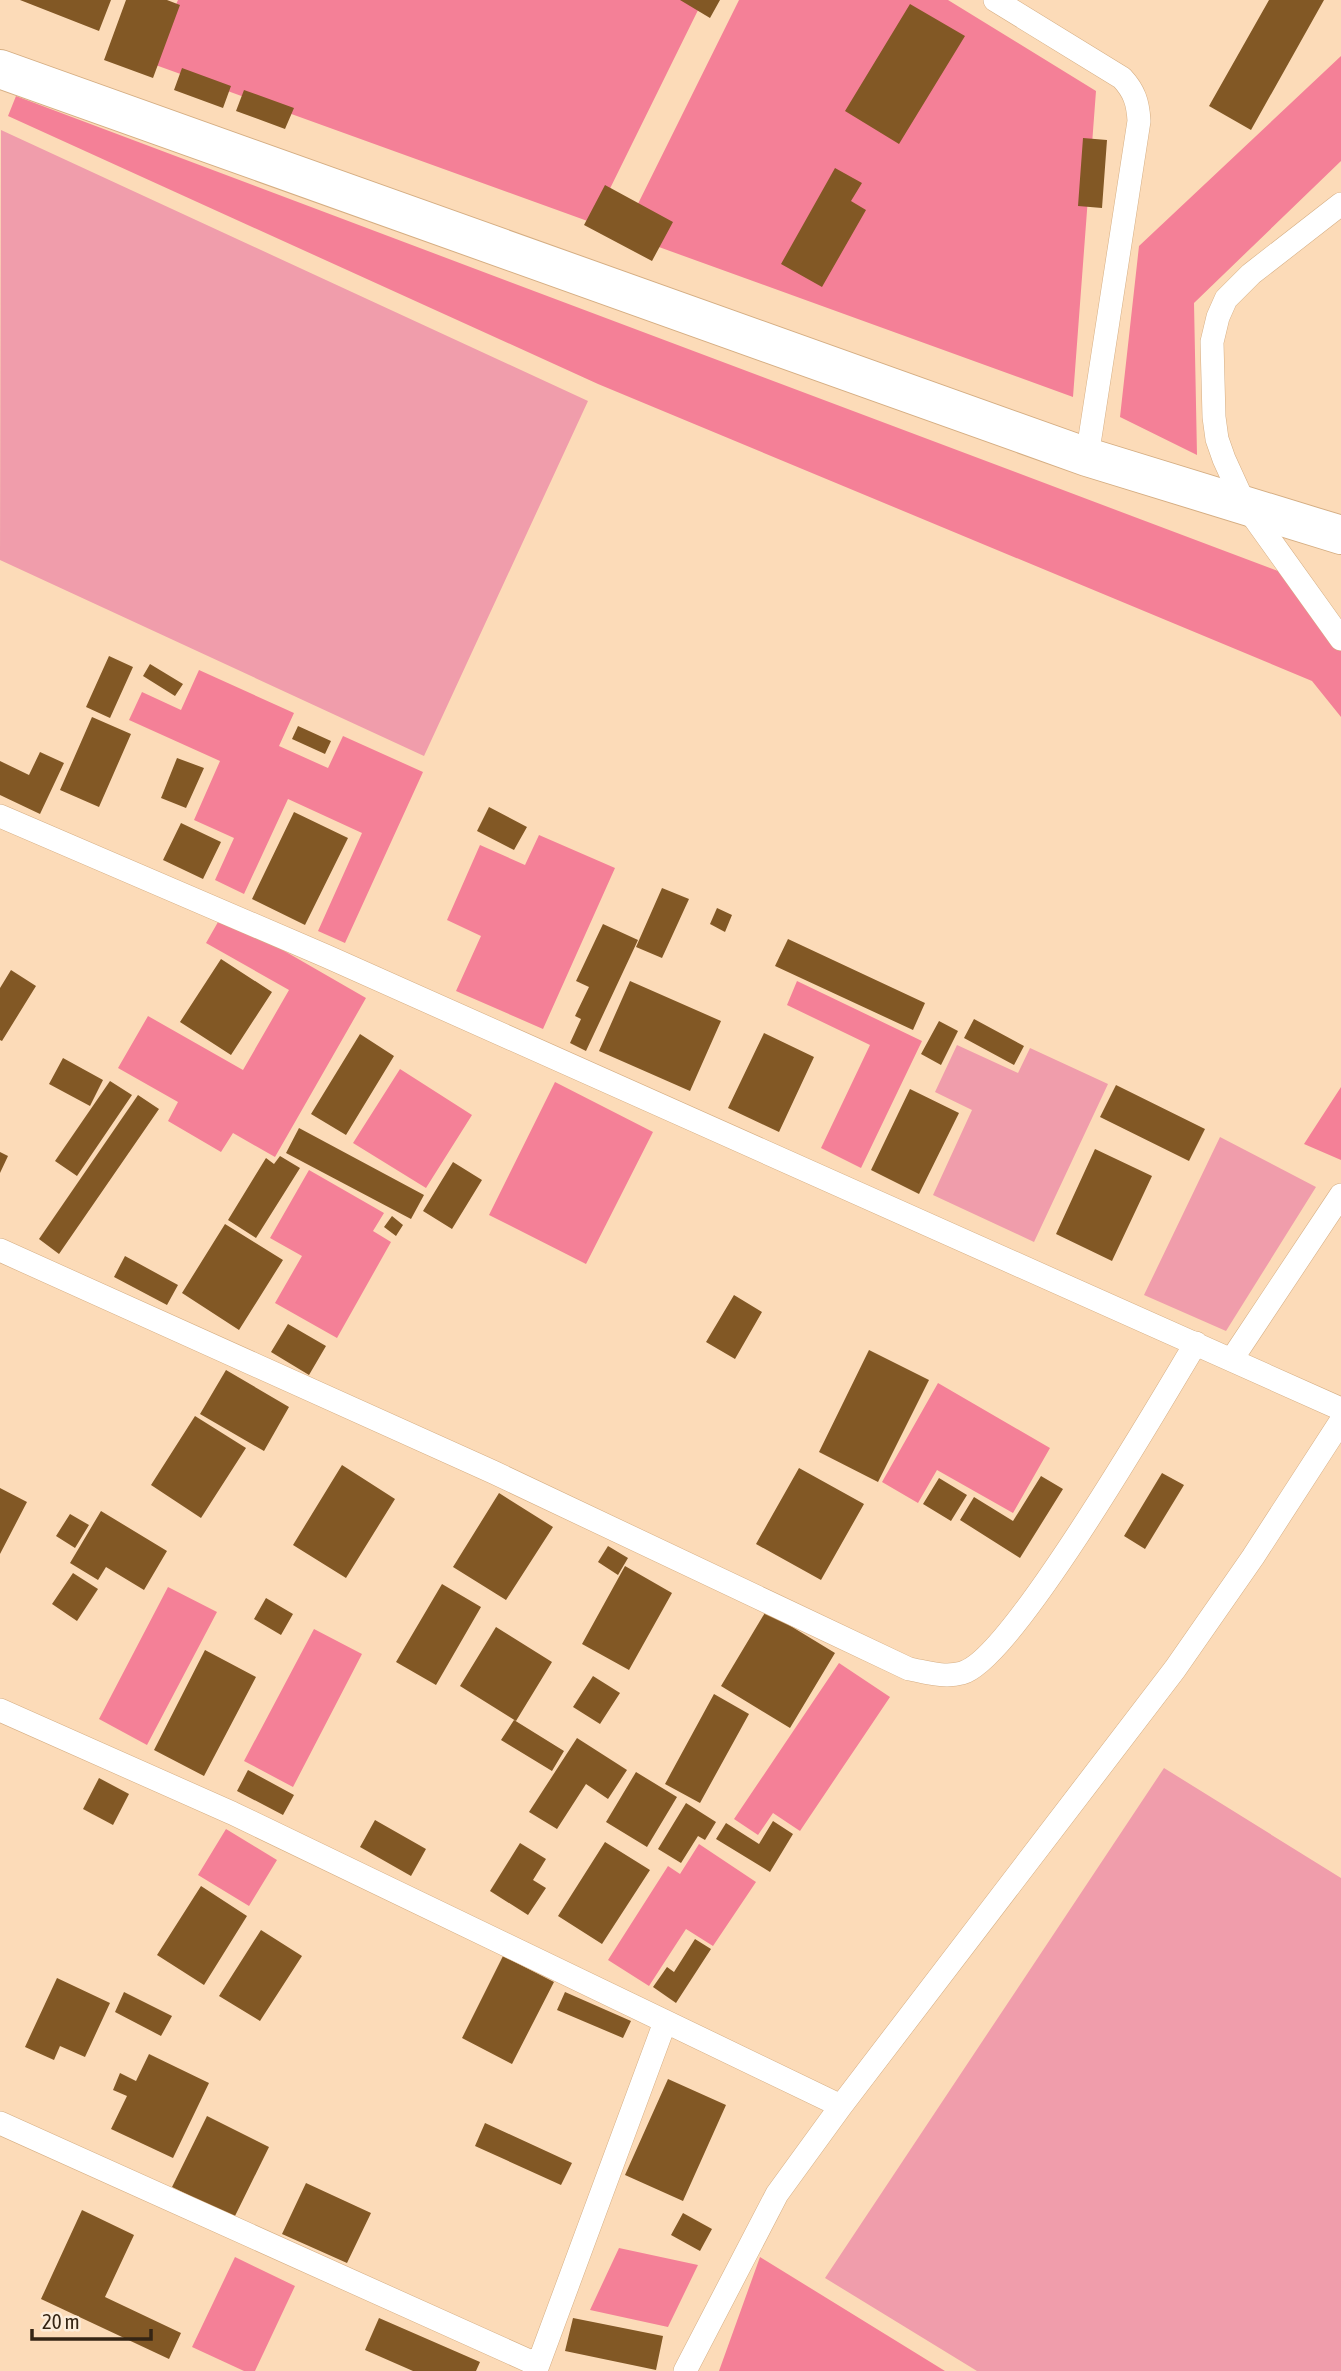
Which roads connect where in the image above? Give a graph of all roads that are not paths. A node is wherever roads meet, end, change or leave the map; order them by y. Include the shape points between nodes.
1 (995, 0) edge
2 (0, 69) edge
3 (1341, 204) edge
4 (1087, 457) junction
5 (1245, 505) junction
6 (1341, 535) edge
7 (1341, 639) edge
8 (0, 816) edge
9 (1341, 1195) edge
10 (0, 1250) edge
11 (1196, 1343) junction
12 (1232, 1359) junction
13 (1341, 1409) edge
14 (1341, 1421) edge
15 (0, 1710) edge
16 (665, 2022) junction
17 (841, 2106) junction
18 (0, 2123) edge
19 (538, 2368) edge
20 (685, 2371) edge

1 - 4 lane via 1122,78 1138,106
2 - 4 street
3 - 5 lane via 1251,274 1226,299 1217,317 1212,342 1217,439
4 - 5 street
5 - 6 street
5 - 7 lane
8 - 11 lane
9 - 12 lane
10 - 11 lane via 493,1472 909,1669 940,1675 964,1673 991,1654 1052,1575
11 - 12 lane
12 - 13 lane
14 - 17 lane via 1175,1669
15 - 16 lane via 232,1814
16 - 17 lane
16 - 19 lane
17 - 20 lane via 777,2194
18 - 19 lane

